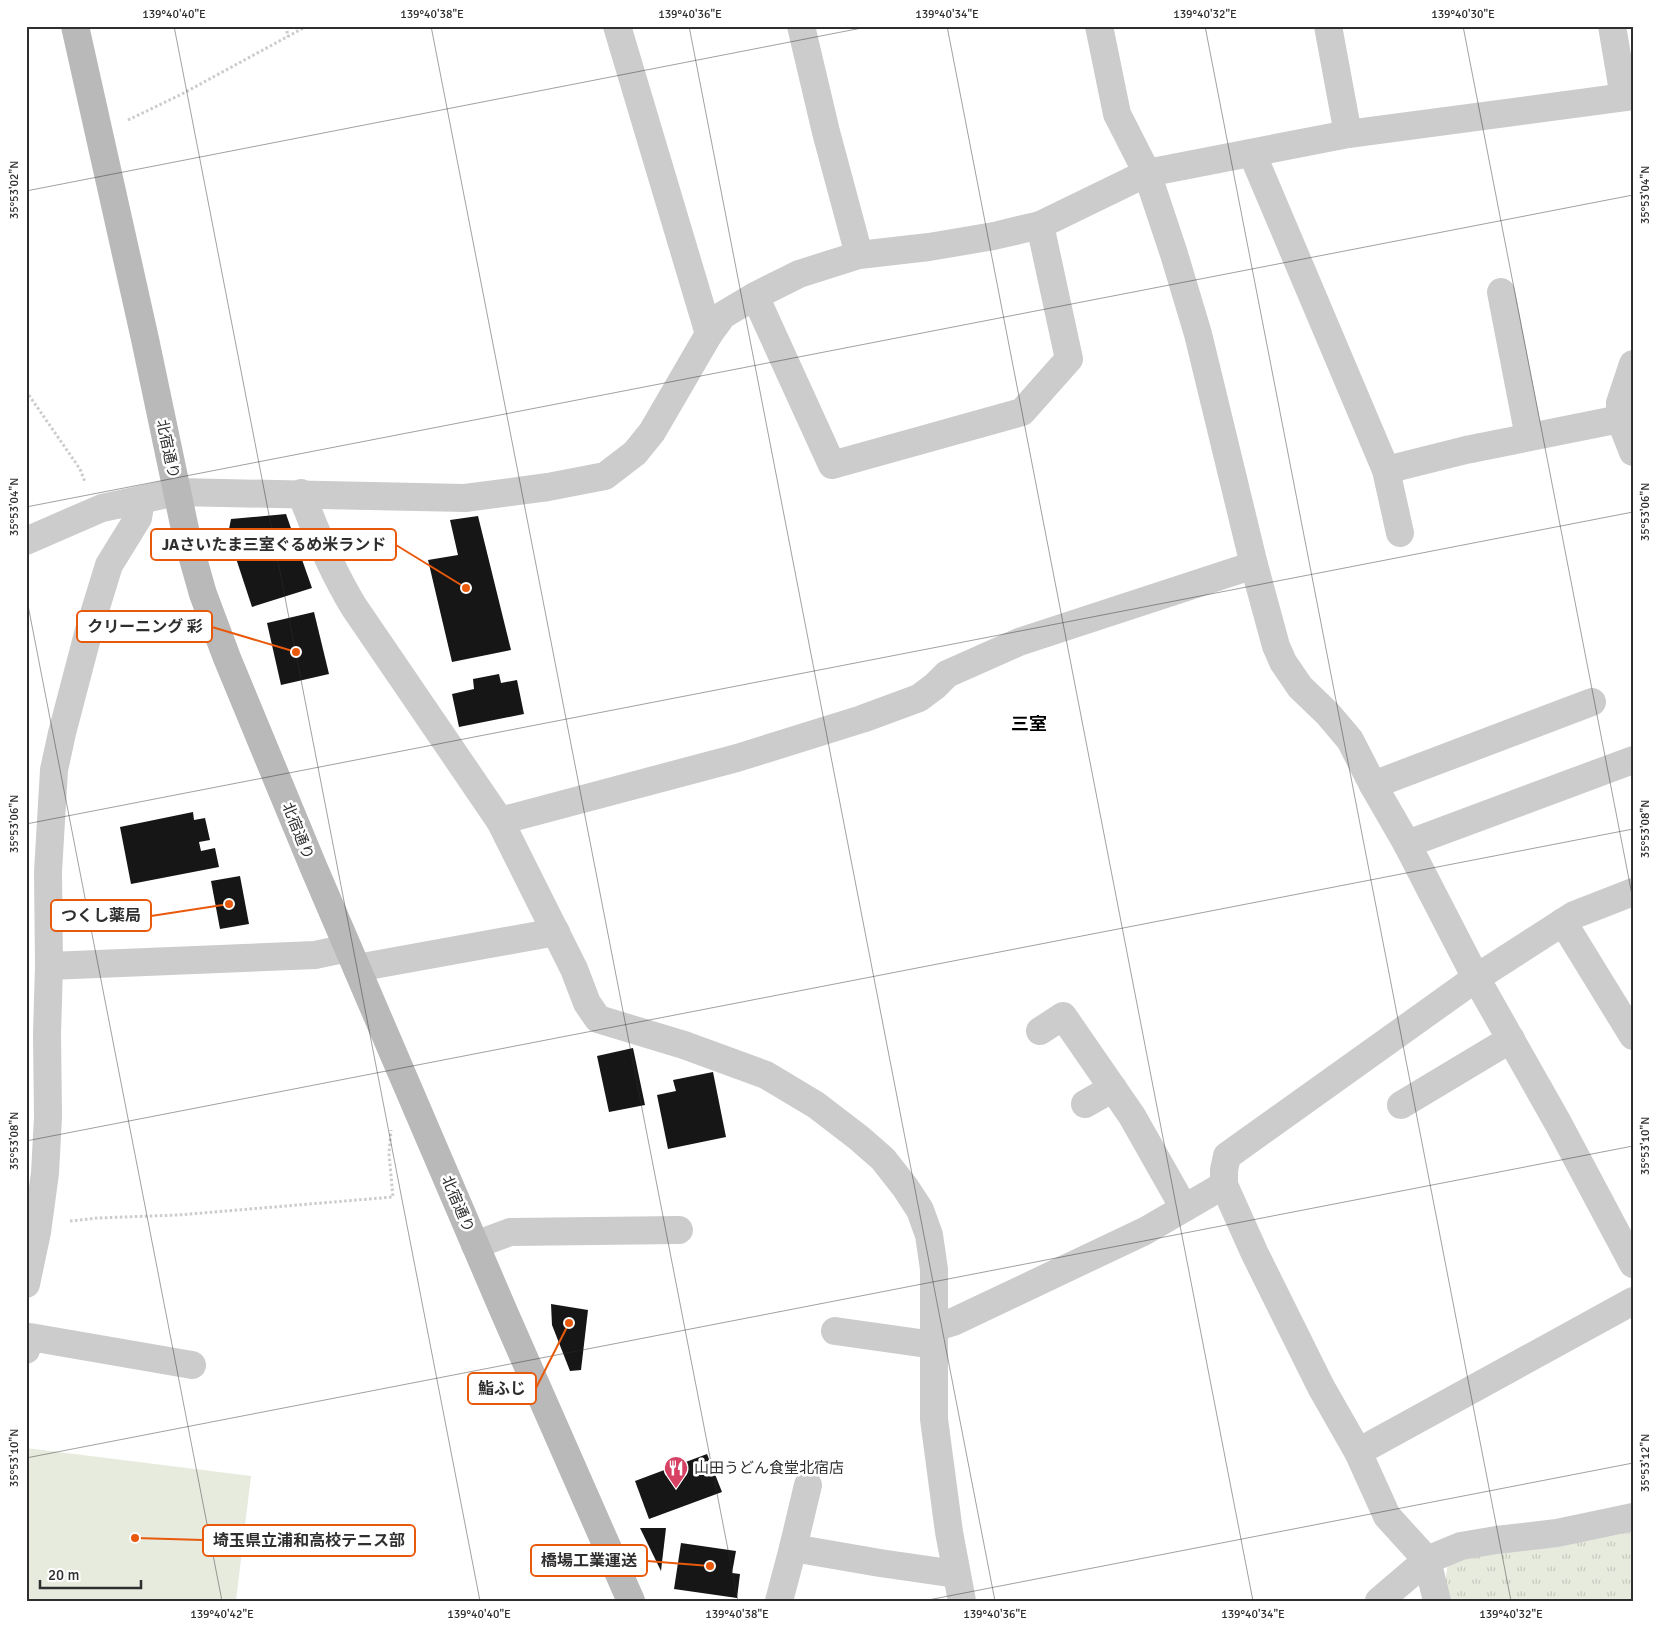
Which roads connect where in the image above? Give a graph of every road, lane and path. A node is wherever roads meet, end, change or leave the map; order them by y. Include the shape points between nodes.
1 (75, 26) edge
2 (286, 26) edge
3 (307, 26) edge
4 (617, 26) edge
5 (801, 26) edge
6 (1099, 26) edge
7 (1328, 26) edge
8 (1612, 26) edge
9 (288, 37) junction
10 (1629, 96) edge
11 (1348, 134) junction
12 (99, 139) junction
13 (1252, 153) junction
14 (1147, 173) junction
15 (1040, 225) junction
16 (860, 255) junction
17 (1501, 292) dead end
18 (755, 296) junction
19 (709, 334) junction
20 (1633, 364) edge
21 (26, 391) edge
22 (1620, 419) junction
23 (1529, 437) junction
24 (1633, 452) edge
25 (1386, 470) junction
26 (177, 492) junction
27 (301, 493) junction
28 (141, 500) junction
29 (93, 512) junction
30 (1400, 534) dead end
31 (26, 541) edge
32 (1254, 565) junction
33 (1592, 702) dead end
34 (1633, 760) edge
35 (1373, 784) junction
36 (500, 821) junction
37 (1408, 844) junction
38 (37, 872) edge
39 (1633, 892) edge
40 (1563, 922) junction
41 (556, 932) junction
42 (352, 958) junction
43 (49, 966) junction
44 (1476, 978) junction
45 (1040, 1030) dead end
46 (1633, 1036) edge
47 (1511, 1039) junction
48 (36, 1053) edge
49 (1113, 1088) junction
50 (1085, 1104) dead end
51 (1402, 1105) dead end
52 (392, 1122) dead end
53 (1224, 1185) junction
54 (1184, 1208) junction
55 (34, 1228) edge
56 (679, 1230) dead end
57 (475, 1245) junction
58 (1633, 1264) edge
59 (26, 1284) edge
60 (1633, 1301) edge
61 (835, 1330) dead end
62 (934, 1337) junction
63 (28, 1340) edge
64 (192, 1365) dead end
65 (1358, 1452) junction
66 (808, 1485) dead end
67 (1633, 1517) edge
68 (793, 1548) junction
69 (1427, 1560) junction
70 (956, 1574) junction
71 (630, 1601) edge
72 (779, 1601) edge
73 (962, 1601) edge
74 (1379, 1601) edge
75 (1437, 1601) edge

1 - 12 street, 北宿通り
2 - 9 path
3 - 9 path
4 - 19 street
5 - 16 street
6 - 14 street via 1118,114
7 - 11 street
8 - 10 street
9 - 12 path via 138,115
10 - 11 street
11 - 13 street
12 - 26 street, 北宿通り
13 - 14 street
13 - 25 street
14 - 15 street
14 - 32 street via 1198,334
15 - 16 street via 929,247
15 - 18 street via 1069,359 1022,412 832,465
16 - 18 street via 800,274
17 - 23 street
18 - 19 street via 723,315
19 - 27 street via 652,432 635,453 605,476 465,498
20 - 22 street via 1620,403
21 - 29 path via 80,470
22 - 23 street
22 - 24 street
23 - 25 street
25 - 30 street
26 - 27 street
26 - 28 street
26 - 42 street, 北宿通り via 203,594 227,658
27 - 36 street via 338,581
28 - 29 street
28 - 38 street via 138,518 109,565 89,630 62,733
29 - 31 street
32 - 35 street via 1282,662 1300,687 1350,740
32 - 36 street via 1019,642 948,674 919,698 862,719 737,758
33 - 35 street
34 - 37 street
35 - 37 street
36 - 41 street
37 - 44 street
38 - 43 street
39 - 40 street
40 - 44 street
40 - 46 street
41 - 42 street
41 - 62 street via 587,1003 598,1020 684,1045 766,1075 822,1109 883,1159 920,1210 929,1235 934,1269
42 - 43 street via 315,955
42 - 57 street, 北宿通り
43 - 48 street
44 - 47 street
44 - 53 street via 1227,1156
45 - 49 street via 1063,1016
47 - 51 street
47 - 58 street
48 - 55 street via 48,1117 45,1173
49 - 50 street
49 - 54 street
52 - 55 path via 393,1197 178,1215 98,1218
53 - 54 street
53 - 65 street via 1254,1254 1321,1387
54 - 62 street via 1145,1231 953,1322
55 - 59 street
56 - 57 street via 510,1232
57 - 71 street, 北宿通り
60 - 65 street
61 - 62 street
62 - 70 street via 934,1419
63 - 64 street
65 - 69 street via 1387,1516
66 - 68 street
67 - 69 street via 1557,1533 1461,1546
68 - 70 street
68 - 72 street
69 - 74 street
69 - 75 street
70 - 73 street

